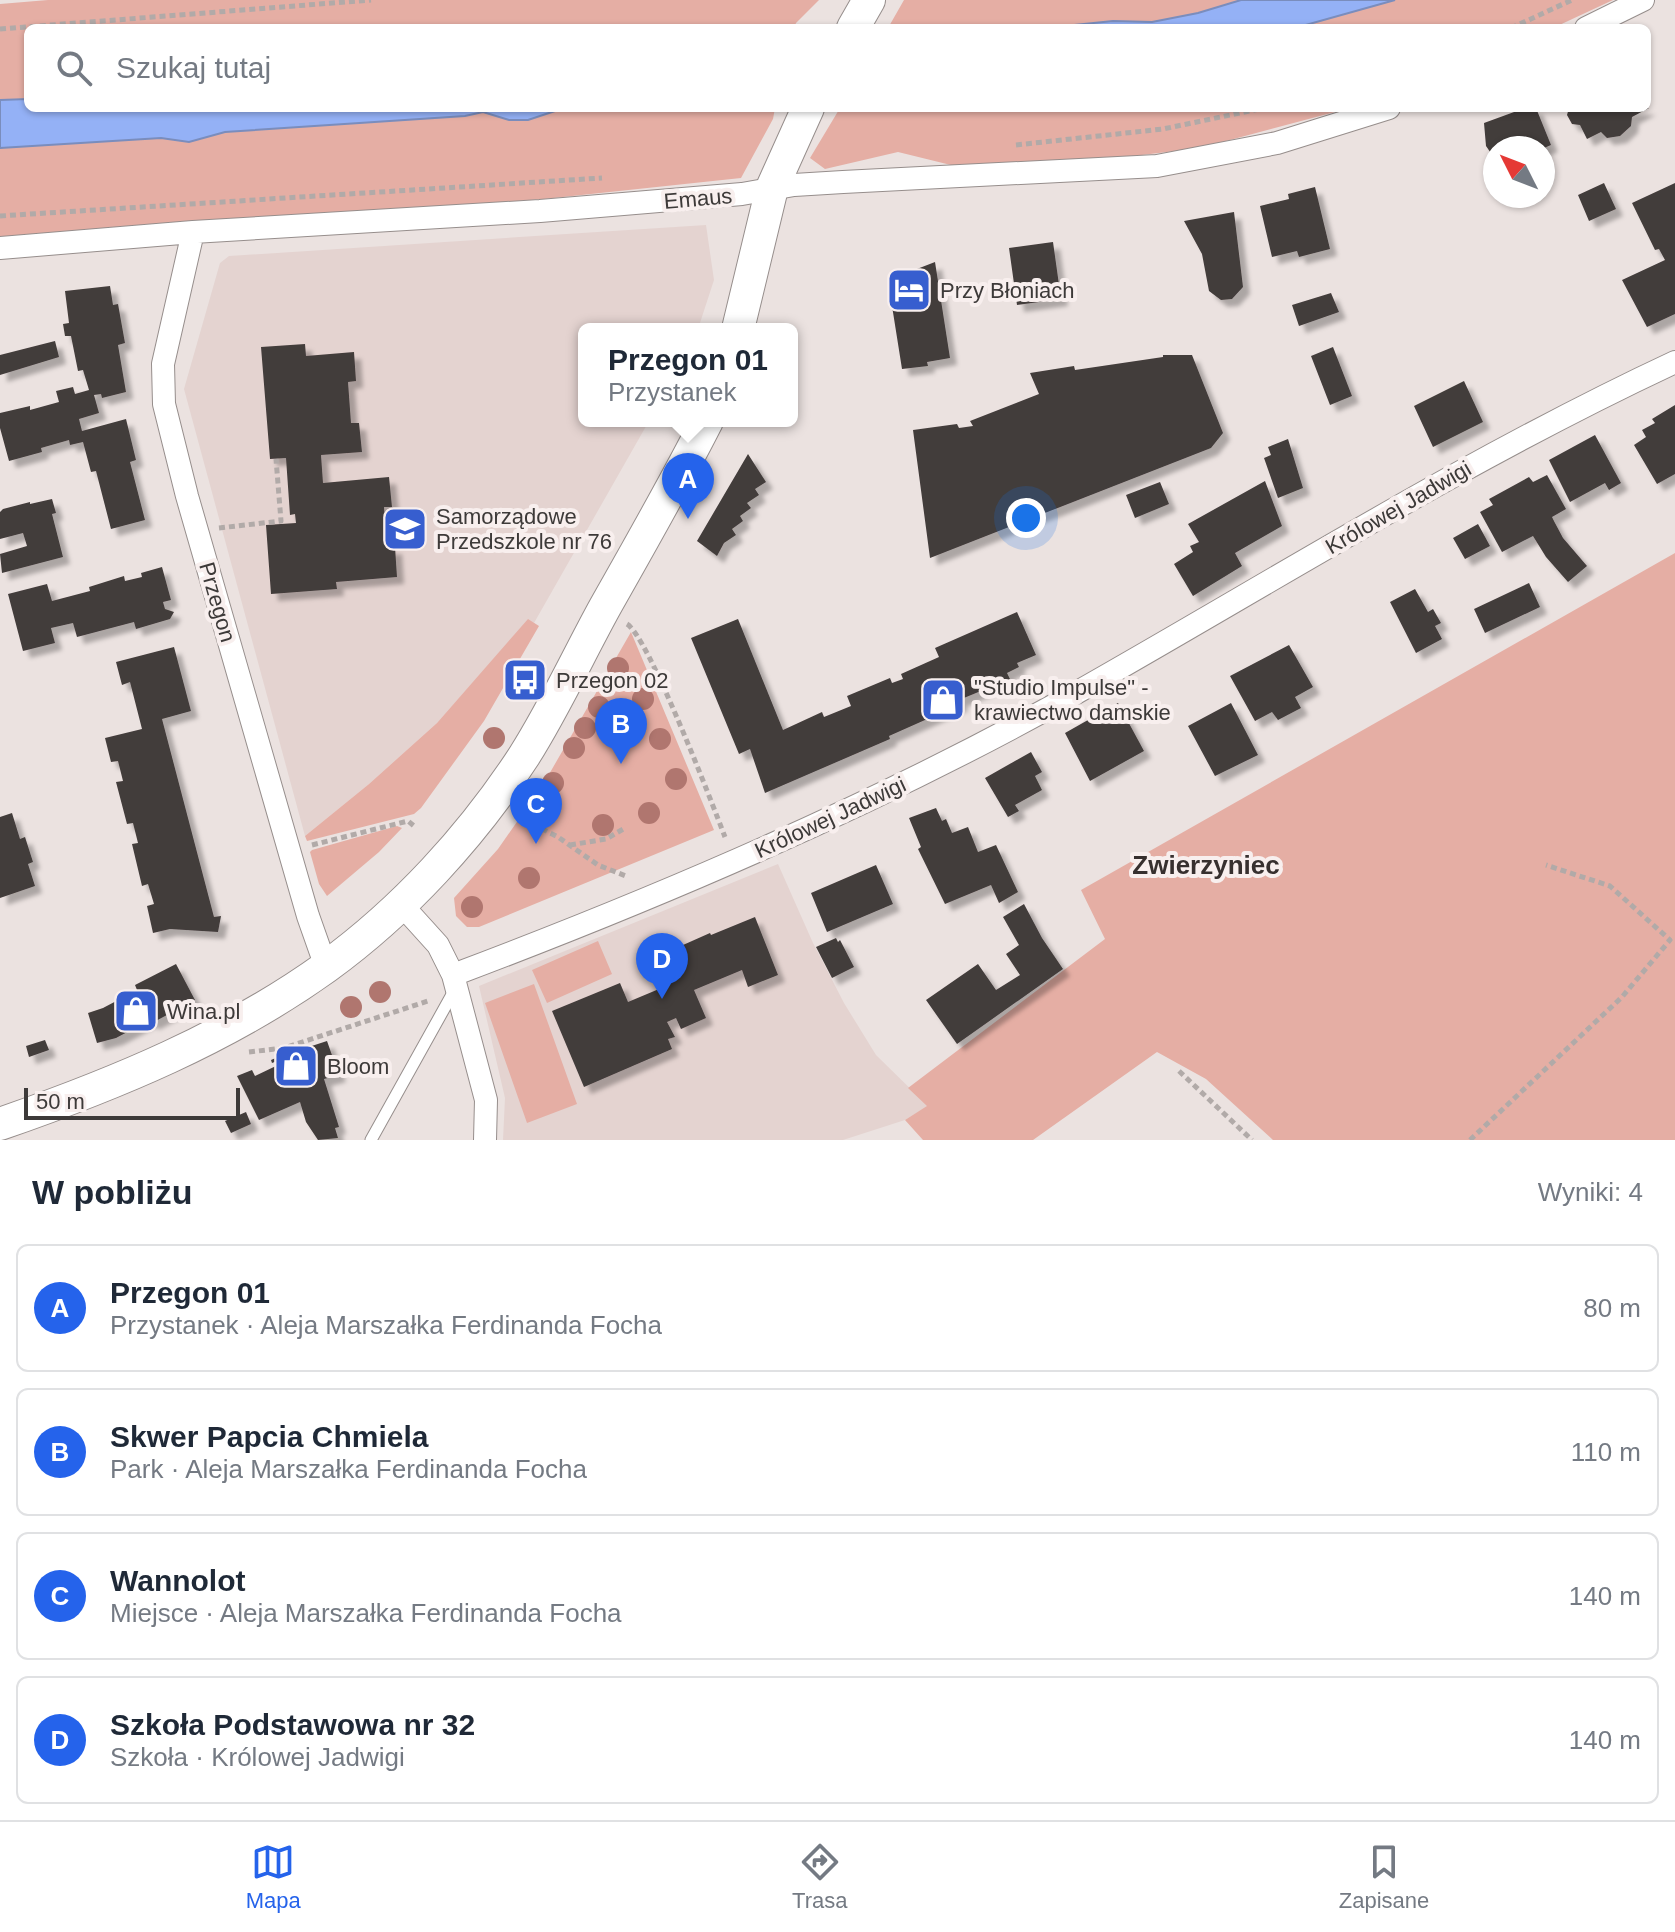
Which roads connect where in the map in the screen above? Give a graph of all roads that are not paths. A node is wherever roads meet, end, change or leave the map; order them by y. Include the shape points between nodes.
1 (1643, 0) edge
2 (1594, 24) edge
3 (806, 112) edge
4 (1376, 112) edge
5 (772, 188) junction
6 (193, 232) junction
7 (0, 248) edge
8 (739, 323) edge
9 (1675, 362) edge
10 (704, 427) edge
11 (400, 903) junction
12 (326, 967) junction
13 (455, 981) junction
14 (4, 1120) edge
15 (371, 1140) edge
16 (485, 1140) edge

1 - 2 street
3 - 5 street
4 - 5 street, Emaus via 1277,143 1157,166
5 - 6 street, Emaus via 540,211
5 - 8 street
6 - 7 street, Emaus
6 - 12 street, Przegon via 163,364 164,404
9 - 13 street, Królowej Jadwigi via 1526,435 1065,699 870,799
10 - 11 street via 525,754 468,832
11 - 12 street
11 - 13 street via 438,945
12 - 14 street via 168,1060
13 - 15 lane
13 - 16 street via 486,1100

